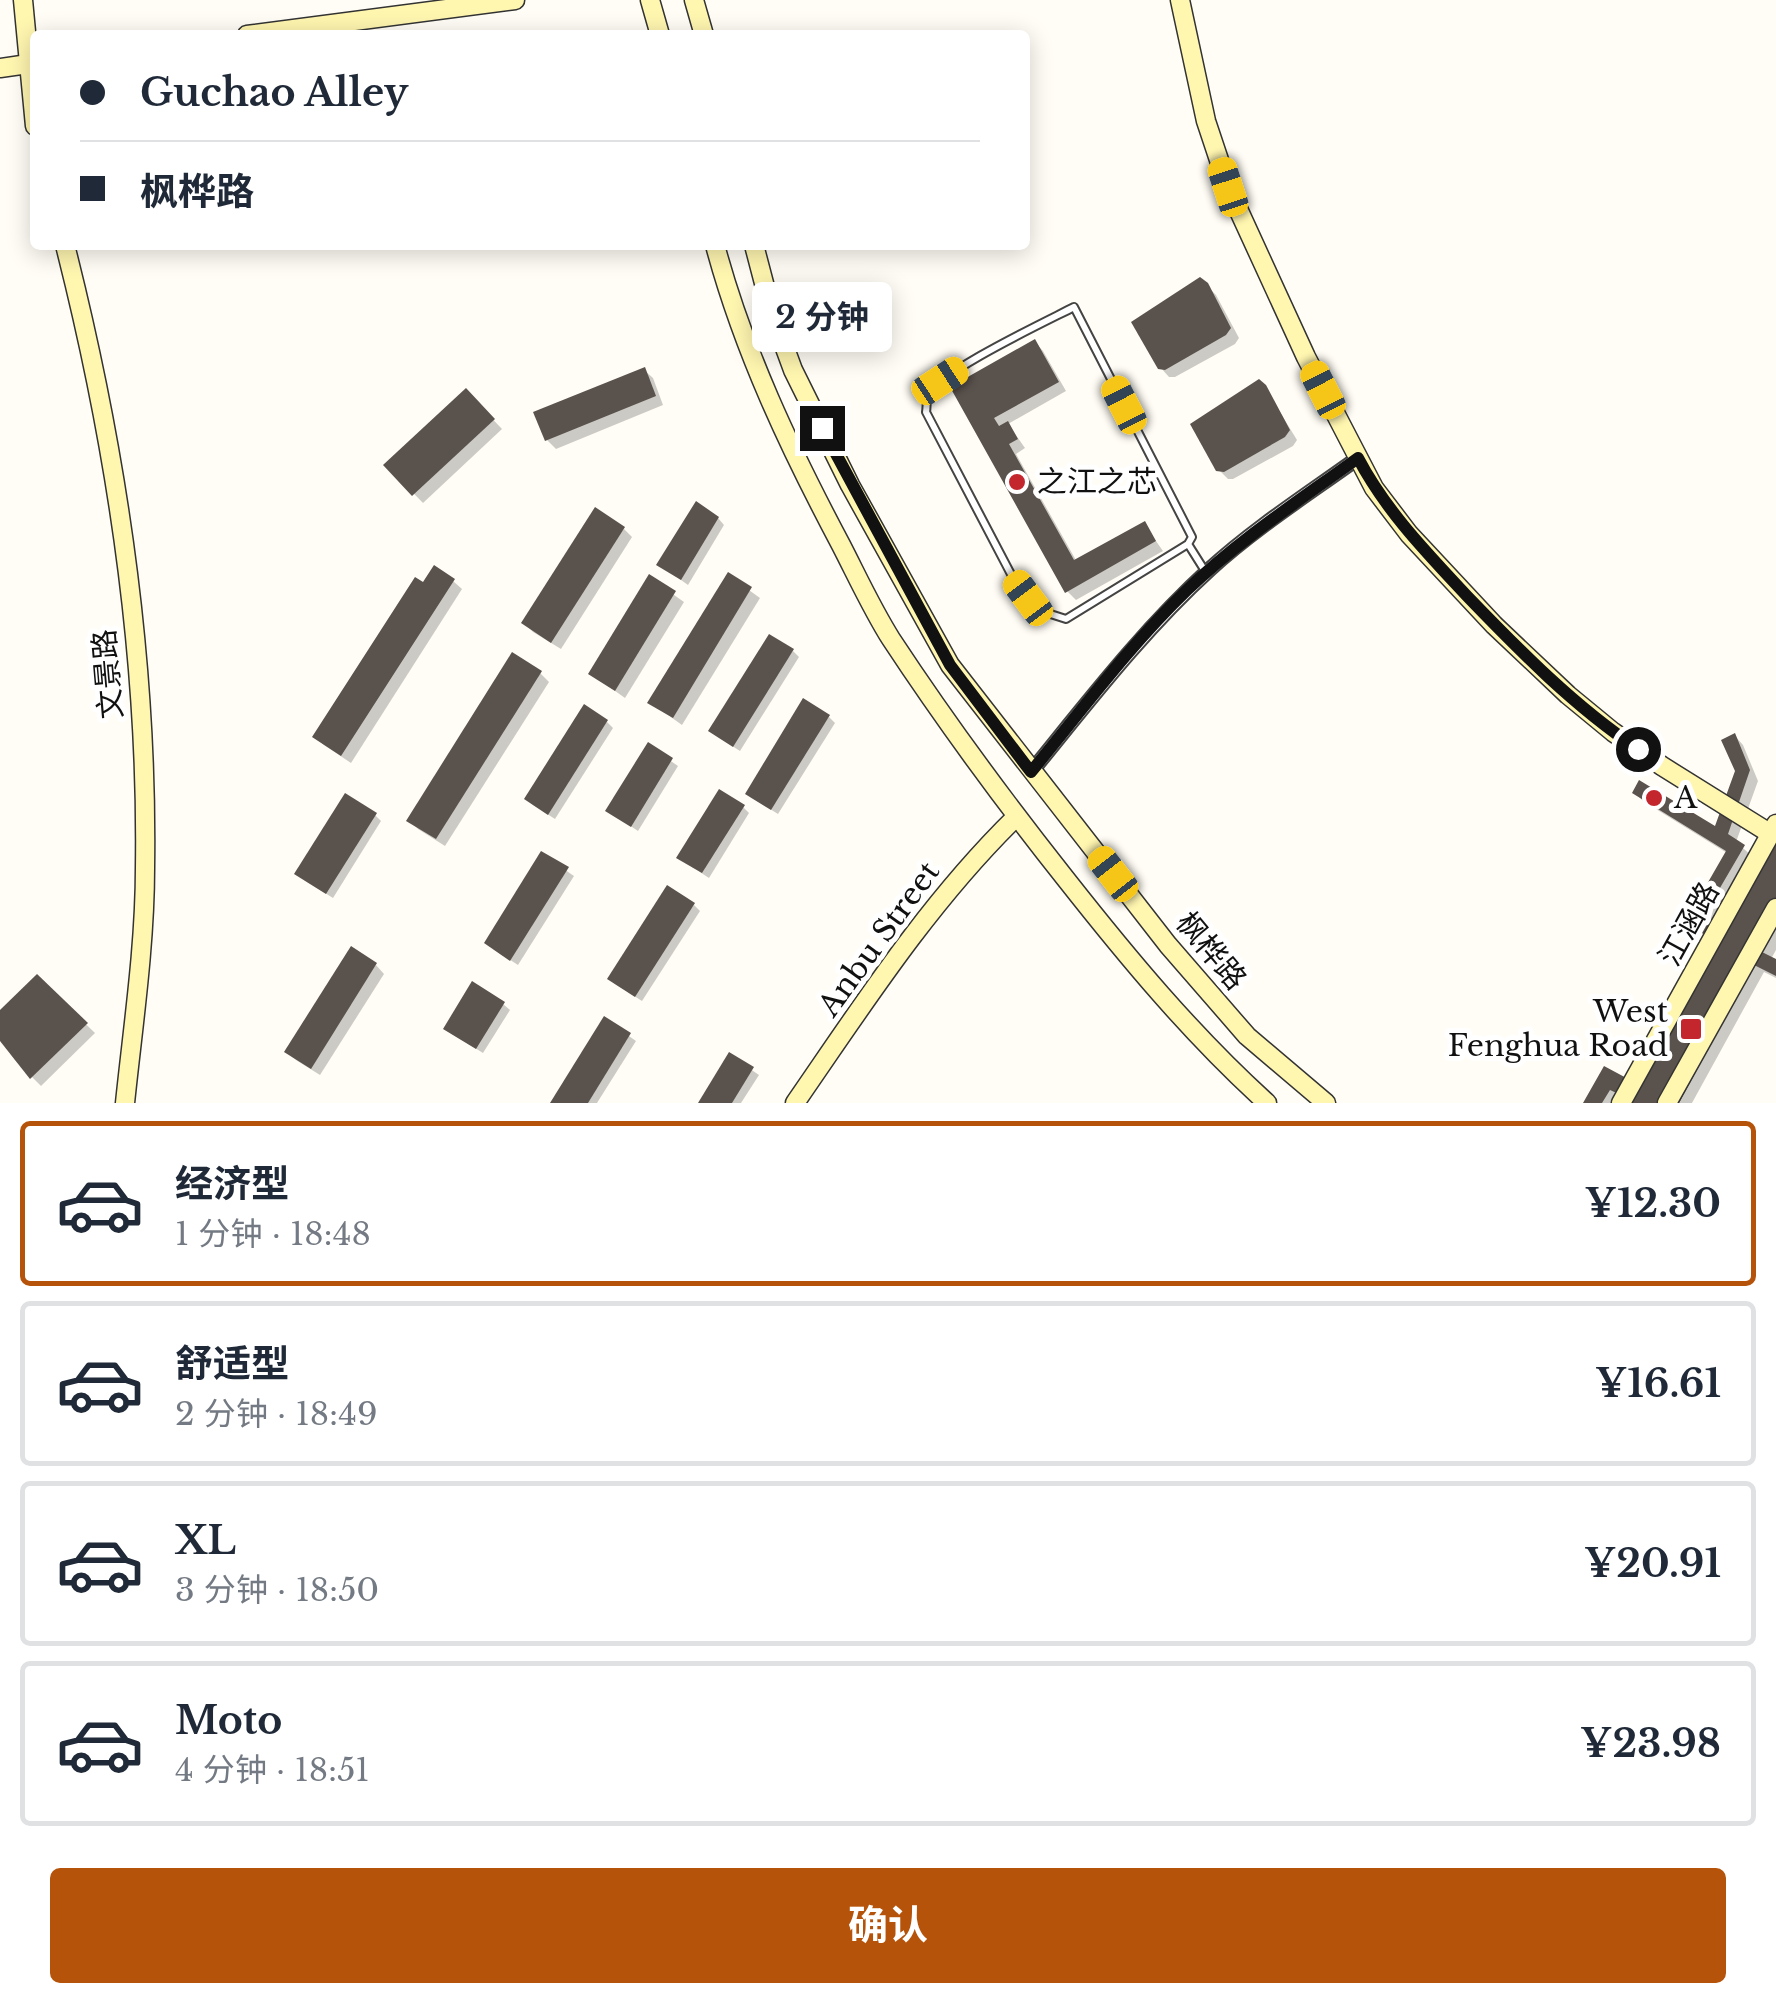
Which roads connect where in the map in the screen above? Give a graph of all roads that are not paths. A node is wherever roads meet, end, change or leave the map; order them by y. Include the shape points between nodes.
1 (23, 0) edge
2 (515, 0) edge
3 (650, 0) edge
4 (694, 0) edge
5 (1180, 0) edge
6 (285, 30) edge
7 (659, 30) edge
8 (703, 30) edge
9 (30, 49) edge
10 (30, 63) edge
11 (0, 68) edge
12 (66, 250) edge
13 (717, 250) edge
14 (755, 250) edge
15 (1358, 458) junction
16 (1188, 544) junction
17 (1206, 572) junction
18 (1031, 772) junction
19 (1016, 817) junction
20 (1773, 829) edge
21 (1776, 908) edge
22 (125, 1103) edge
23 (795, 1103) edge
24 (1266, 1103) edge
25 (1326, 1103) edge
26 (1621, 1103) edge
27 (1667, 1103) edge

1 - 9 street
2 - 6 street
3 - 7 street
4 - 8 street
5 - 15 street via 1228,187
10 - 11 street
12 - 22 street, 文景路 via 117,494 138,686 146,870
13 - 19 street via 767,393 888,635
14 - 18 street, 枫桦路 via 793,370 850,485 950,665
15 - 17 street
15 - 20 street via 1409,534 1524,655 1613,732
16 - 16 lane via 1192,536 1074,307 964,365 928,395 926,412 1014,580 1038,610 1066,619
16 - 17 lane
17 - 18 street
18 - 25 street, 枫桦路 via 1247,1036
19 - 23 street, Anbu Street via 923,918
19 - 24 street via 1144,979
20 - 26 street, 江涵路
21 - 27 street

